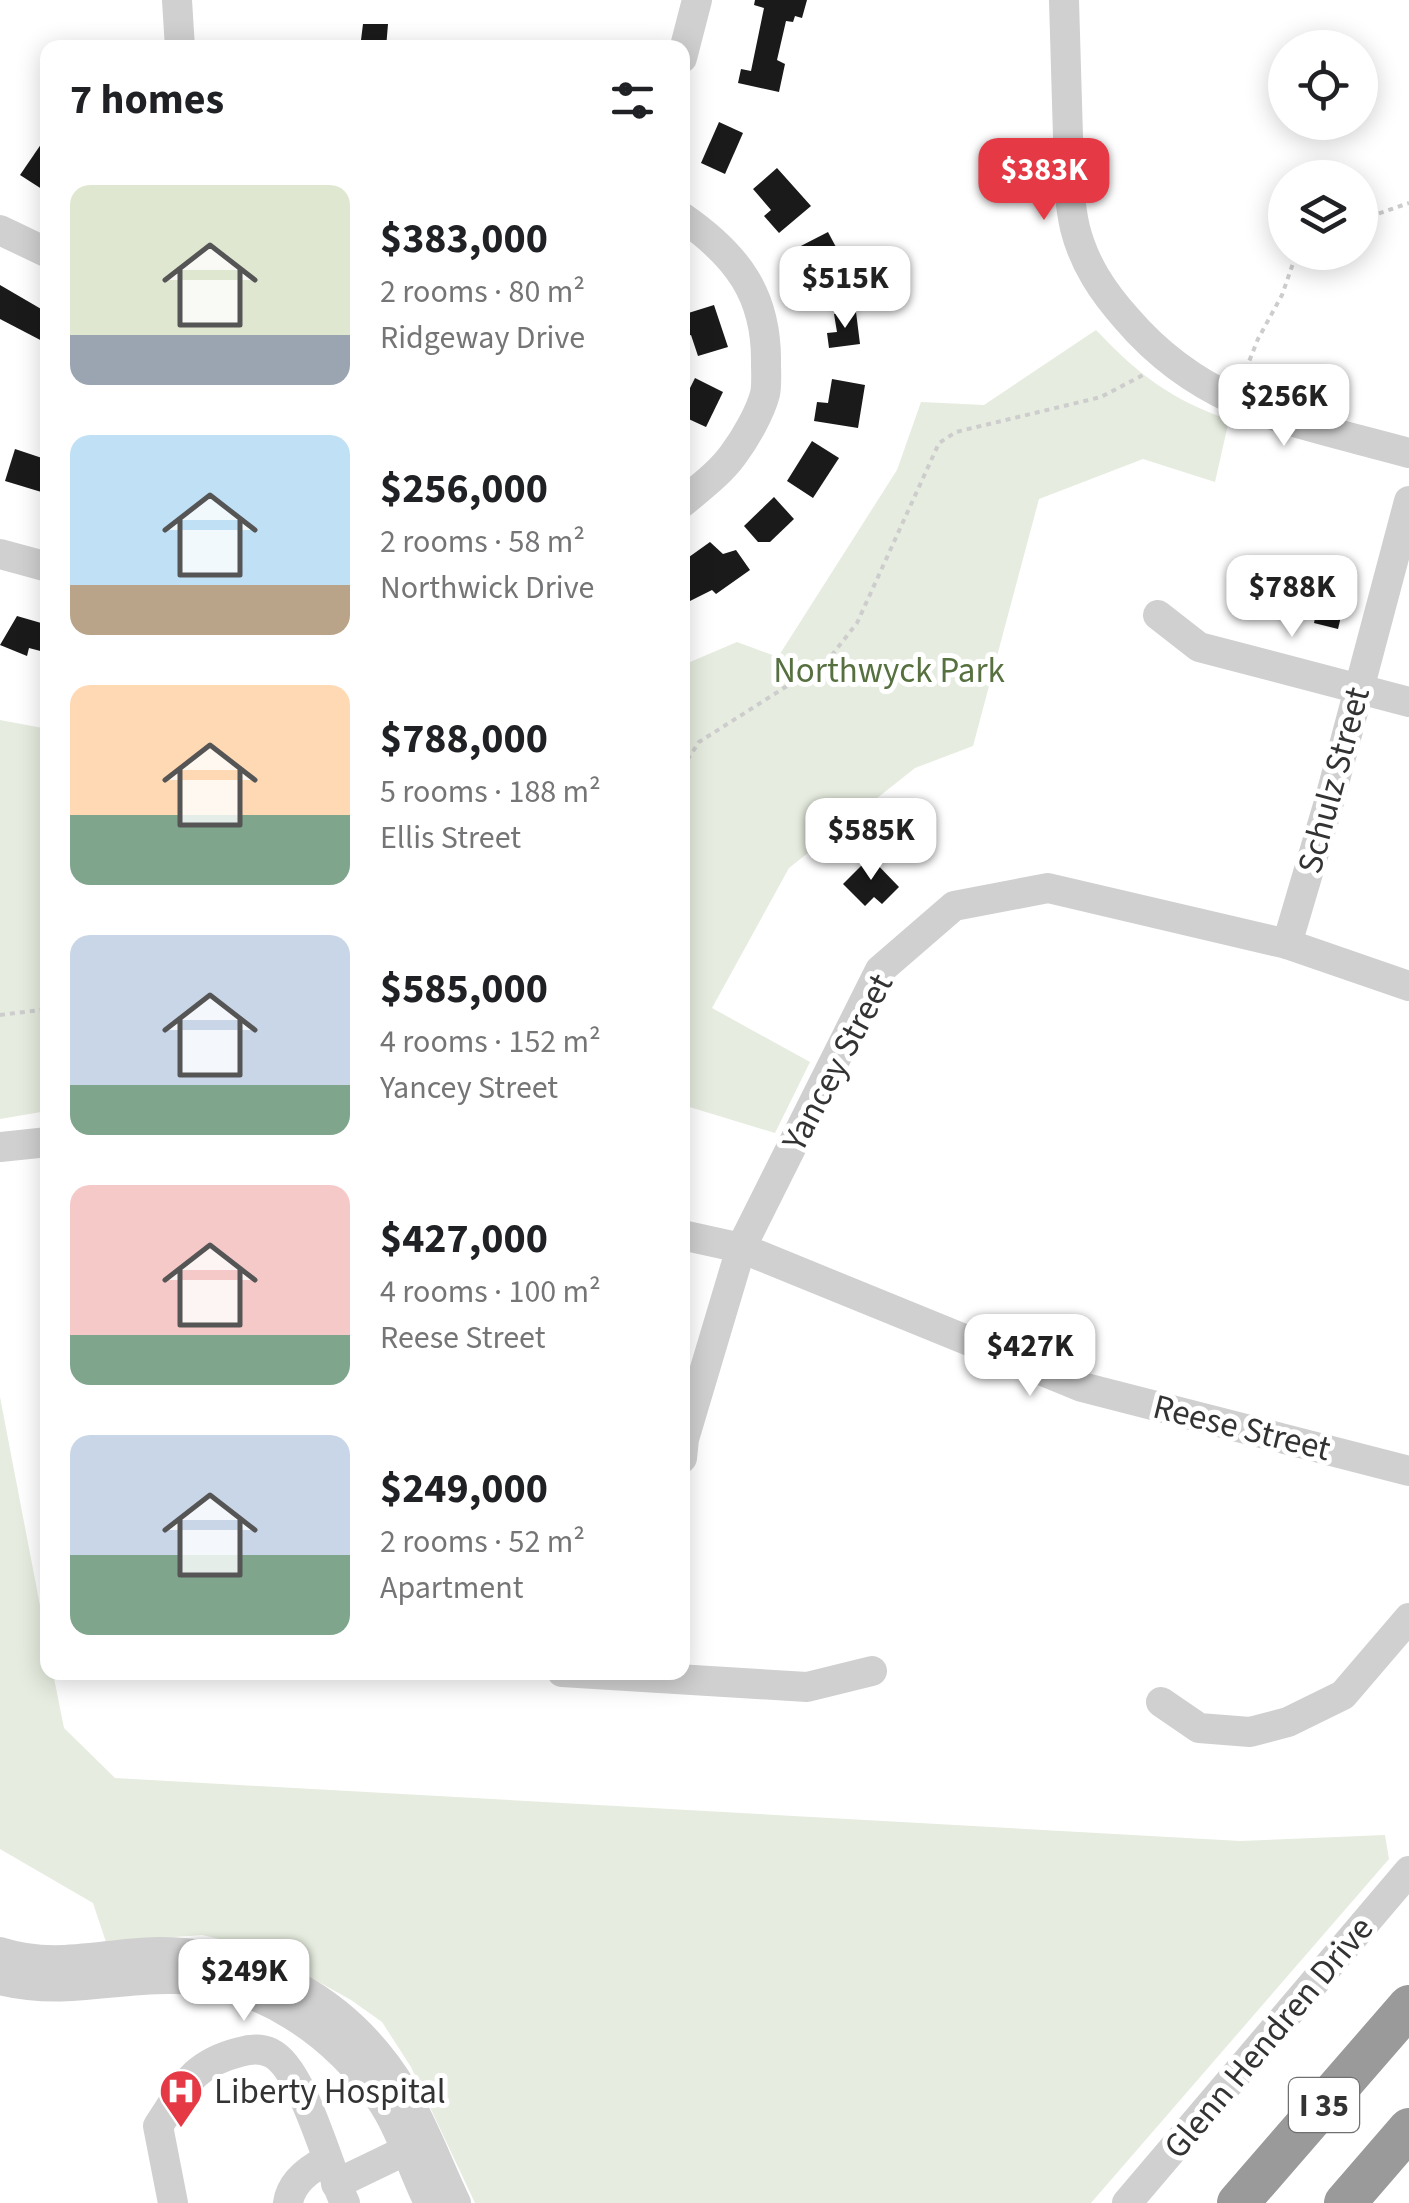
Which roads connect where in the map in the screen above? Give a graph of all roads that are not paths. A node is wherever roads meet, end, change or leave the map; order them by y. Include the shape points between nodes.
1 (177, 0) edge
2 (697, 0) edge
3 (1064, 0) edge
4 (180, 40) edge
5 (687, 40) edge
6 (690, 222) edge
7 (0, 230) edge
8 (40, 249) edge
9 (1409, 453) edge
10 (690, 496) edge
11 (1409, 501) edge
12 (0, 554) edge
13 (40, 565) edge
14 (1158, 615) dead end
15 (1358, 688) junction
16 (1409, 702) edge
17 (1286, 944) junction
18 (1409, 986) edge
19 (40, 1143) edge
20 (0, 1147) edge
21 (690, 1238) edge
22 (741, 1248) junction
23 (690, 1419) edge
24 (1409, 1471) edge
25 (1409, 1618) edge
26 (872, 1671) dead end
27 (690, 1678) edge
28 (1160, 1702) dead end
29 (1409, 1871) edge
30 (0, 1952) edge
31 (0, 1980) edge
32 (1409, 2006) edge
33 (1409, 2129) edge
34 (415, 2146) junction
35 (336, 2182) edge
36 (173, 2203) edge
37 (288, 2203) edge
38 (429, 2203) edge
39 (456, 2203) edge
40 (1127, 2203) edge
41 (1238, 2203) edge
42 (1345, 2203) edge

1 - 4 street
2 - 5 street
3 - 9 street via 1070,201 1082,252 1107,297 1188,376 1253,409
6 - 10 street via 741,270 766,334 766,393 733,456
7 - 8 street
11 - 15 street, Schulz Street
12 - 13 street
14 - 15 street via 1199,647
15 - 16 street
15 - 17 street, Schulz Street
17 - 18 street, Yancey Street
17 - 22 street, Yancey Street via 1048,888 954,906 880,970
19 - 20 street
21 - 22 street, Reese Street
22 - 23 street, Yancey Street
22 - 24 street, Reese Street via 1082,1387
25 - 28 street via 1342,1695 1288,1722 1250,1732 1199,1728
26 - 27 street via 807,1687
29 - 40 street, Glenn Hendren Drive
30 - 34 street via 64,1963 126,1952 180,1952 248,1964 312,1993 363,2036 404,2092
31 - 34 street via 65,1989 178,1978 242,1990 294,2014 341,2050
32 - 41 highway, I 35
33 - 42 highway, I 35
34 - 35 street
34 - 38 street
34 - 39 street
35 - 36 street via 295,2076 268,2051 250,2050 194,2072 158,2126
35 - 37 street via 306,2171

